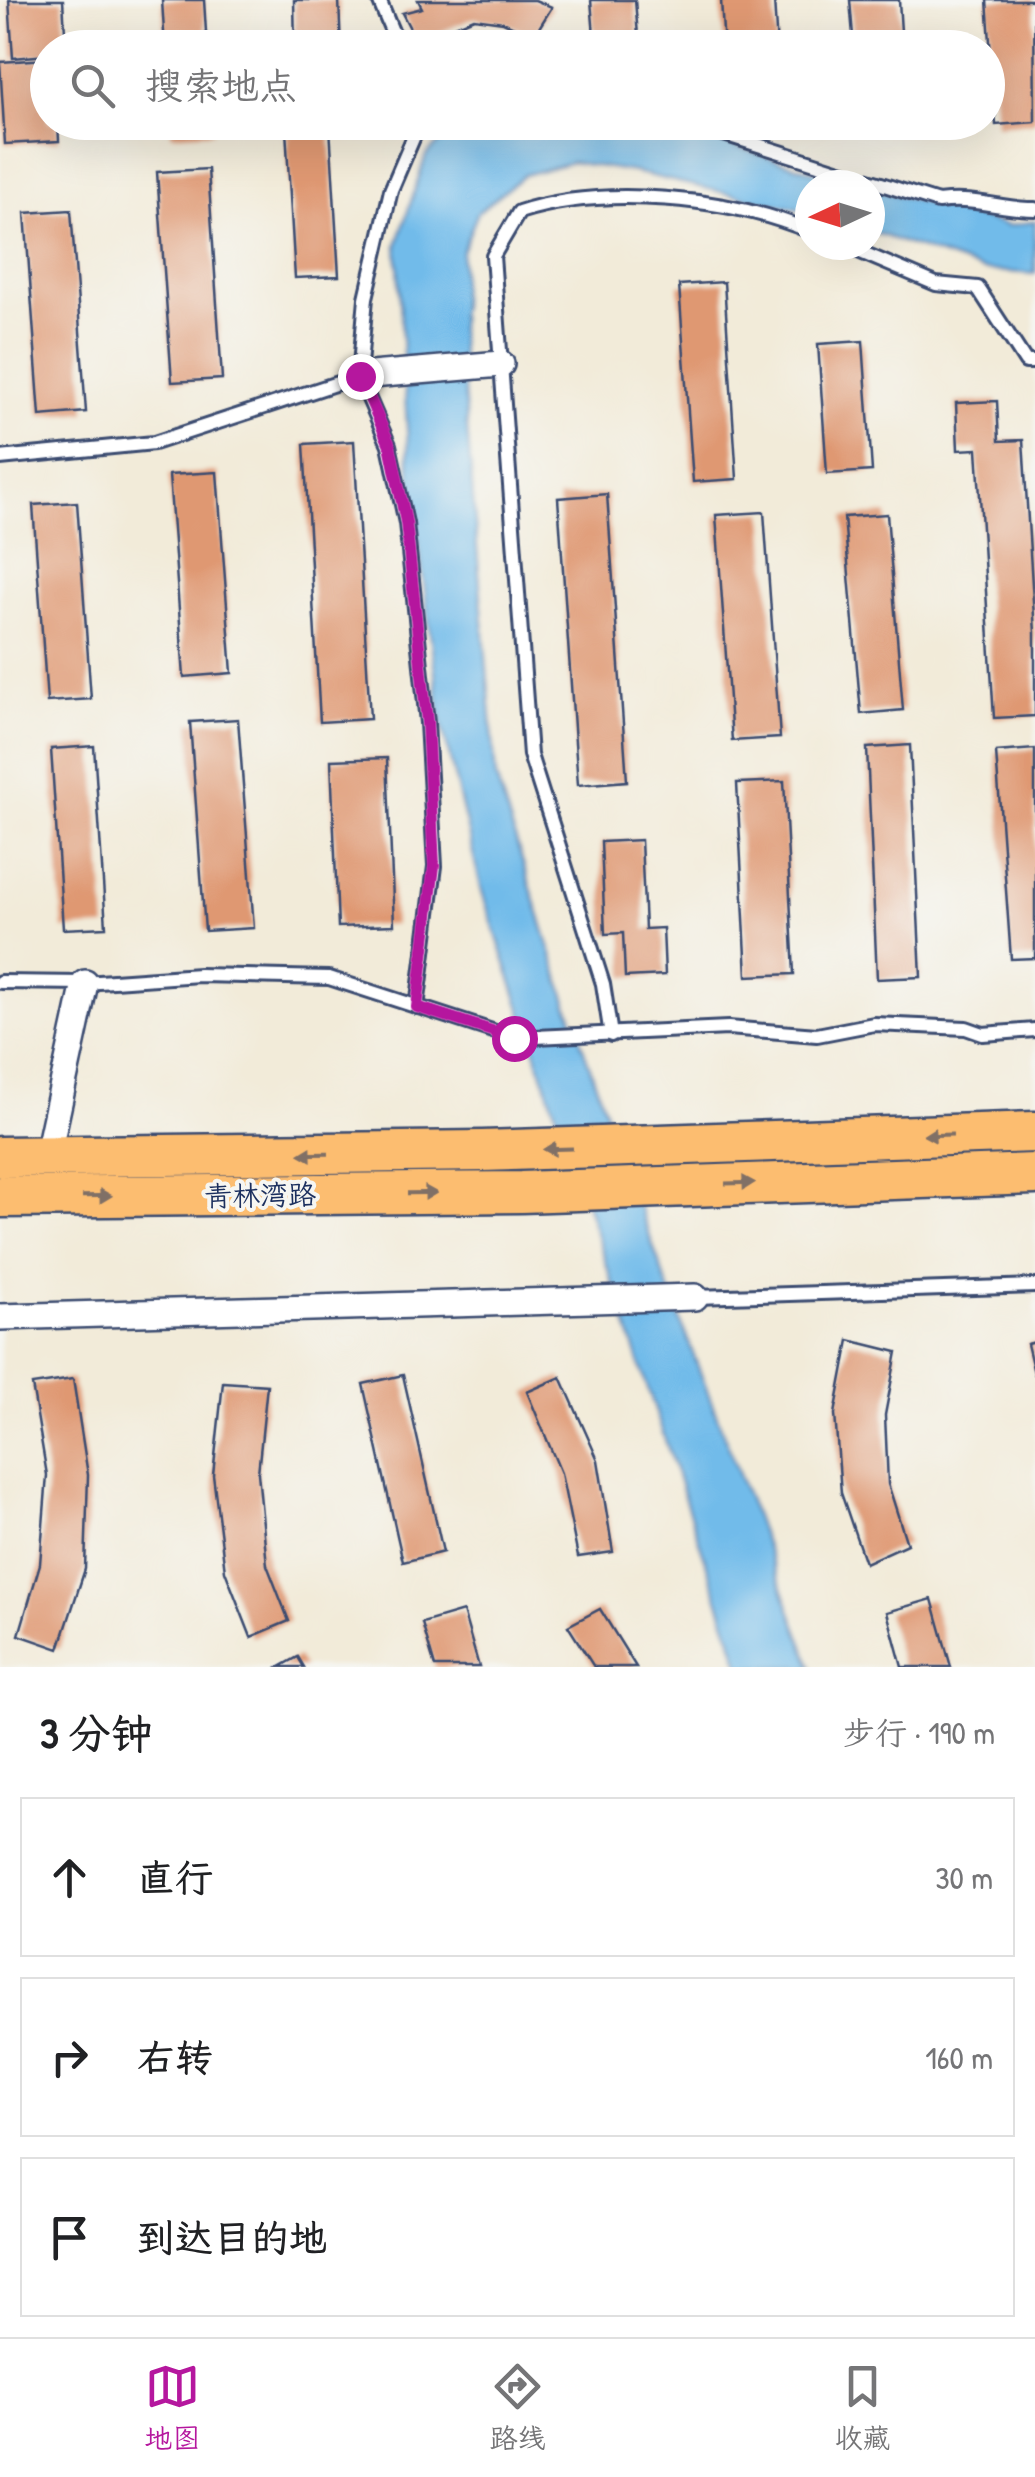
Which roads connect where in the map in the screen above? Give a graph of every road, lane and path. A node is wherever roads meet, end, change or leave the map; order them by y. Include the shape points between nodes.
1 (379, 0) edge
2 (392, 30) edge
3 (412, 140) edge
4 (743, 140) edge
5 (1035, 209) edge
6 (795, 225) edge
7 (879, 260) edge
8 (1035, 362) edge
9 (494, 365) junction
10 (360, 376) junction
11 (0, 458) edge
12 (0, 982) edge
13 (85, 984) junction
14 (417, 1007) junction
15 (1035, 1030) edge
16 (605, 1035) junction
17 (1035, 1132) edge
18 (0, 1157) edge
19 (48, 1158) junction
20 (1035, 1174) edge
21 (0, 1198) edge
22 (1035, 1286) edge
23 (696, 1297) joint
24 (0, 1317) edge

1 - 2 lane
3 - 10 lane via 391,190 366,298
4 - 5 lane via 938,202 975,198 1004,209
6 - 9 lane via 770,214 616,195 560,199 519,212 493,256
7 - 8 lane via 936,284 978,288 1026,362
9 - 10 street
9 - 16 lane via 530,755 603,984
10 - 11 lane via 154,443
10 - 14 lane via 390,445 406,522 427,722 434,866
12 - 13 lane
13 - 14 lane via 200,976 329,978
13 - 19 street
14 - 16 lane via 514,1038
15 - 16 lane via 983,1034 874,1024 817,1035 728,1028
17 -> 19 main road, 青林湾路
18 - 19 main road, 青林湾路
21 -> 20 main road, 青林湾路 via 521,1192
22 - 23 lane
23 - 24 street

